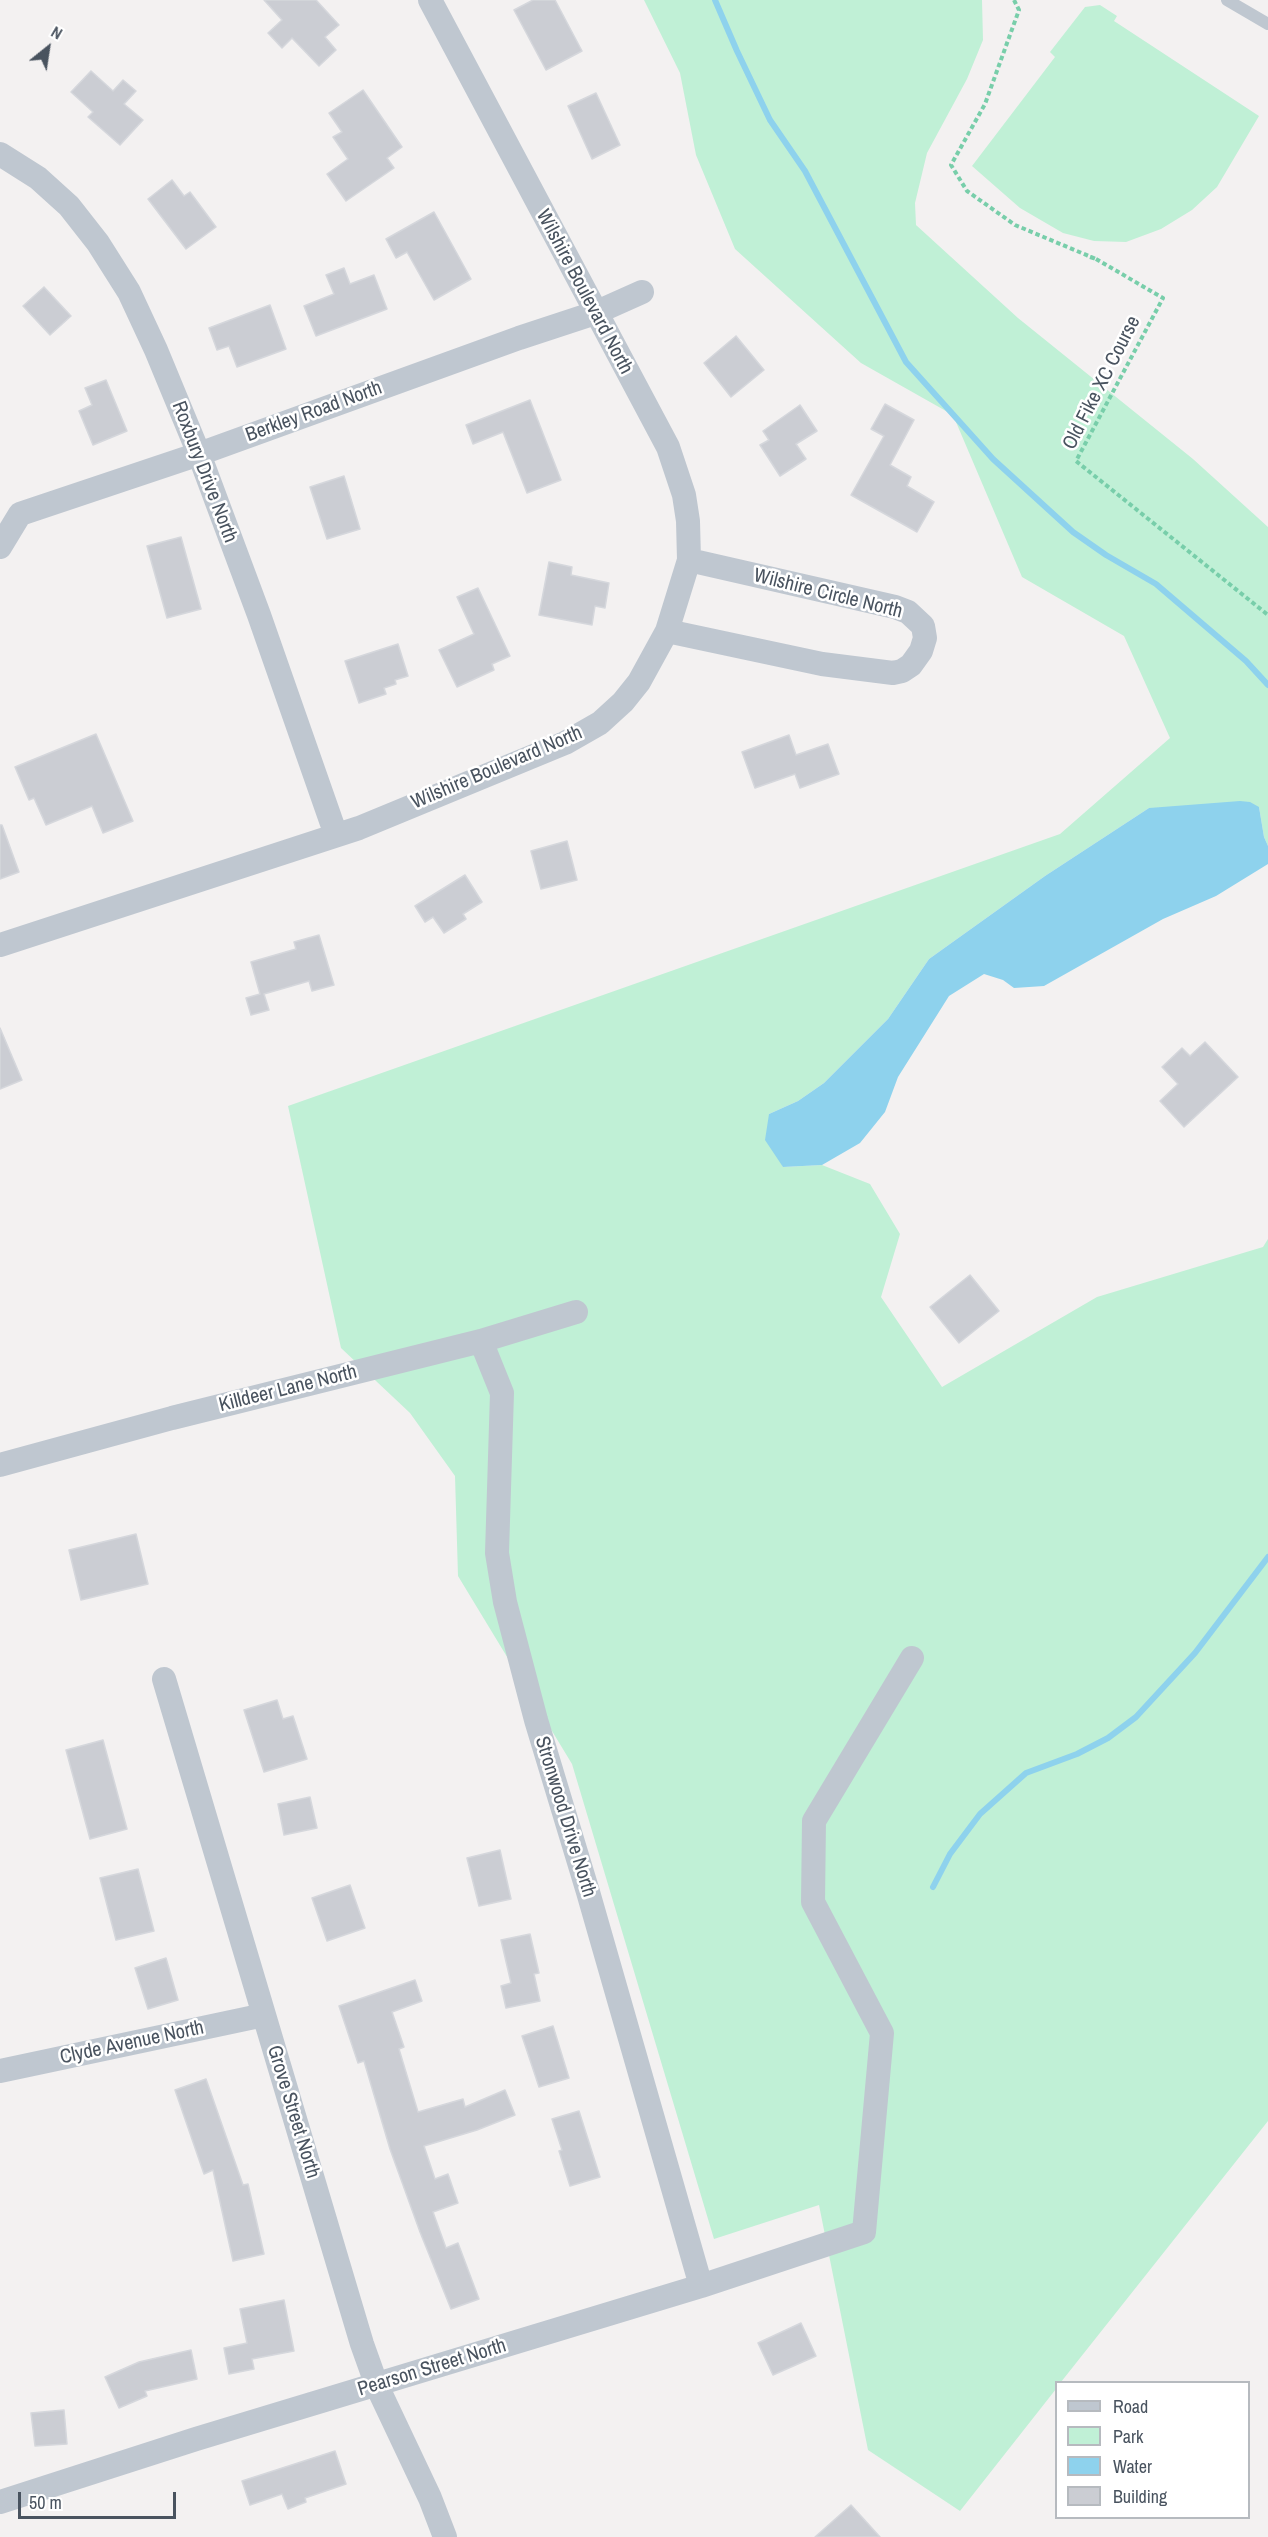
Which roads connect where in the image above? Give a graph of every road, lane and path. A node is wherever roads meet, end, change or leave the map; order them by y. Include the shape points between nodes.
1 (429, 0) edge
2 (1014, 0) edge
3 (1227, 0) edge
4 (1268, 24) edge
5 (0, 154) edge
6 (1087, 256) dead end
7 (1096, 258) junction
8 (642, 292) dead end
9 (595, 313) junction
10 (199, 454) junction
11 (0, 546) edge
12 (689, 560) junction
13 (1268, 615) edge
14 (667, 631) junction
15 (336, 835) junction
16 (0, 945) edge
17 (576, 1312) dead end
18 (481, 1341) junction
19 (0, 1465) edge
20 (912, 1658) dead end
21 (164, 1679) dead end
22 (264, 2015) junction
23 (0, 2071) edge
24 (701, 2286) junction
25 (377, 2386) junction
26 (0, 2502) edge
27 (445, 2537) edge

1 - 9 street, Wilshire Boulevard North
2 - 7 path, Old Fike XC Course via 1019,10 985,104 951,165 966,191 1016,225
3 - 4 lane
5 - 10 street, Roxbury Drive North via 38,178 69,206 98,243 129,292
6 - 7 path, Old Fike XC Course
7 - 13 path, Old Fike XC Course via 1162,298 1076,461
8 - 9 street, Berkley Road North
9 - 10 street, Berkley Road North
9 - 12 street, Wilshire Boulevard North via 668,447 684,495
10 - 11 street, Berkley Road North via 20,514
10 - 15 street, Roxbury Drive North
12 - 14 street, Wilshire Boulevard North
12 - 14 street, Wilshire Circle North via 908,612 923,626 921,651 911,665 893,673 822,664
14 - 15 street, Wilshire Boulevard North via 639,682 600,723 516,764
15 - 16 street, Wilshire Boulevard North
17 - 18 street, Killdeer Lane North
18 - 19 street, Killdeer Lane North
18 - 24 street, Stronwood Drive North via 502,1393 497,1553 505,1602
20 - 24 street, Pearson Street North via 814,1821 813,1902 882,2032 864,2232
21 - 22 street, Grove Street North
22 - 23 street, Clyde Avenue North
22 - 25 street, Grove Street North
24 - 25 street, Pearson Street North
25 - 26 street, Pearson Street North
25 - 27 street, Grove Street North

